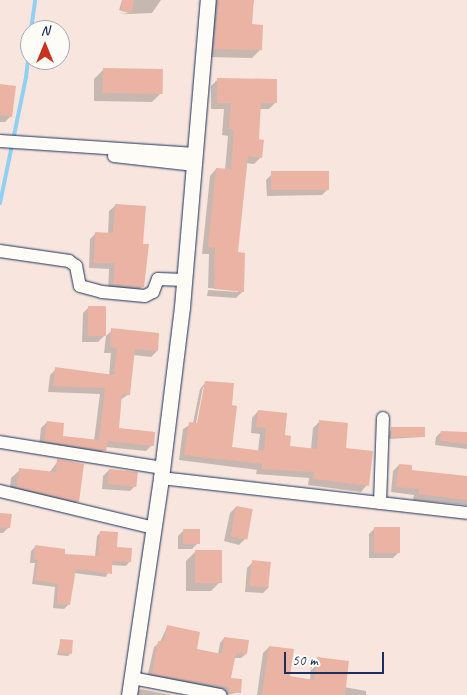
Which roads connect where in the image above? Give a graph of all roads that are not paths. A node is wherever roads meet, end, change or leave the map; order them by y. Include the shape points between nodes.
1 (208, 0) edge
2 (11, 141) edge
3 (195, 160) junction
4 (0, 251) edge
5 (185, 280) junction
6 (383, 418) dead end
7 (0, 442) edge
8 (162, 473) junction
9 (0, 491) edge
10 (380, 503) junction
11 (467, 513) edge
12 (154, 528) junction
13 (132, 678) junction
14 (129, 695) edge
15 (220, 695) edge

1 - 3 street
2 - 3 street
3 - 5 street
4 - 5 street via 69,261 76,266 80,286 102,292 145,296 153,292 158,279
5 - 8 street
6 - 10 street
7 - 8 street
8 - 10 street
8 - 12 street
9 - 12 street
10 - 11 street
12 - 13 street
13 - 14 street
13 - 15 street

